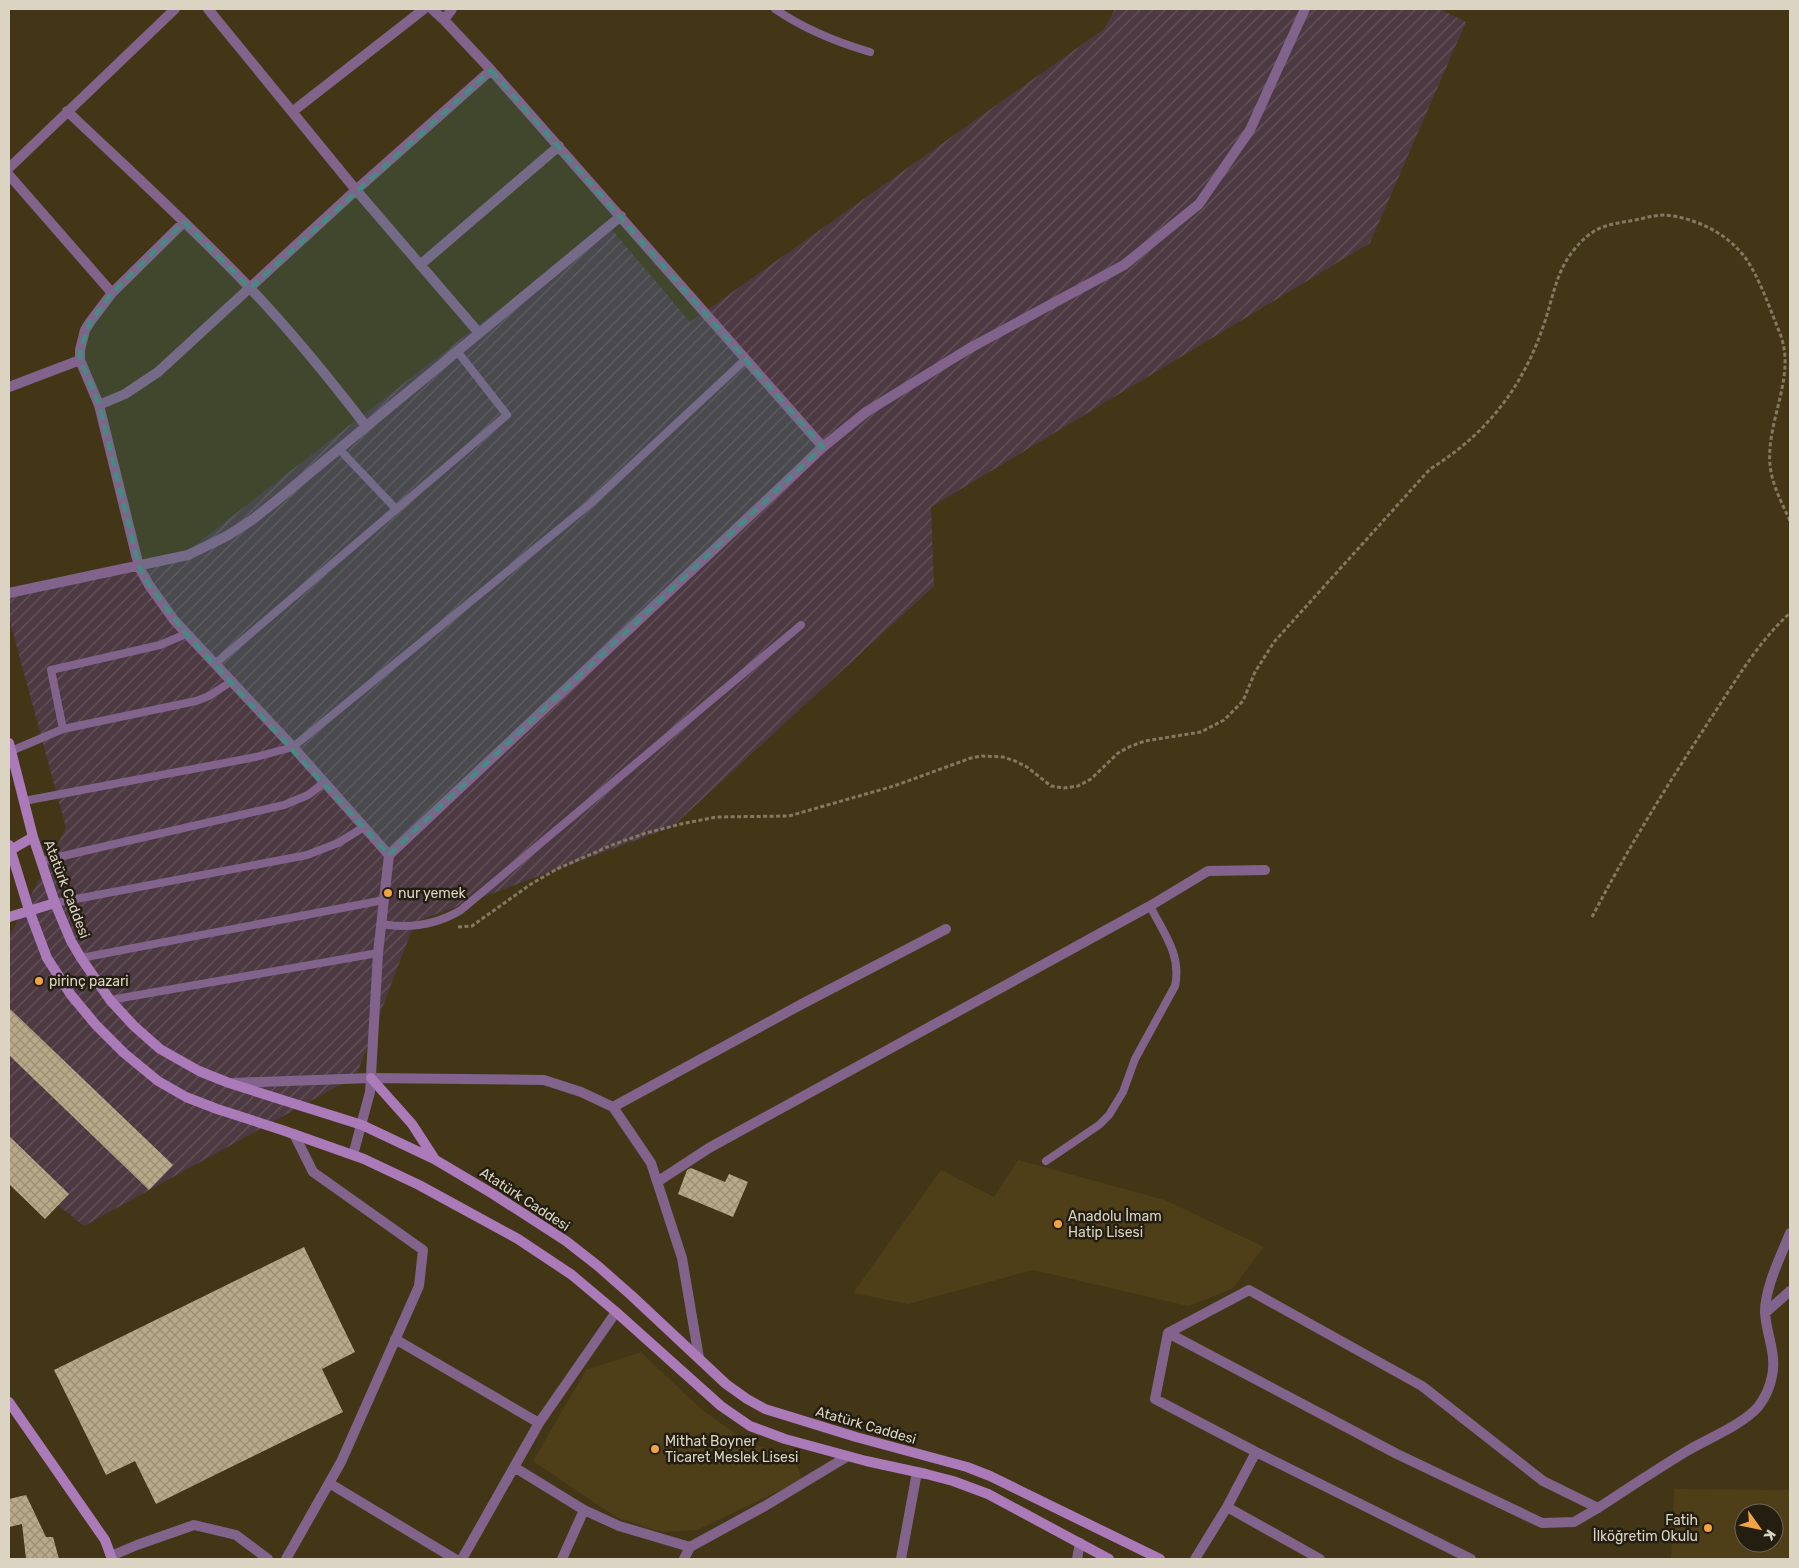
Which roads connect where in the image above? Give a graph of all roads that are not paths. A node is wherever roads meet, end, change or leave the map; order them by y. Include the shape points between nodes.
1 (175, 9) edge
2 (208, 9) edge
3 (424, 9) edge
4 (432, 9) edge
5 (452, 9) edge
6 (775, 9) edge
7 (1306, 9) edge
8 (444, 20) junction
9 (870, 52) dead end
10 (491, 70) junction
11 (67, 111) junction
12 (292, 112) junction
13 (559, 146) junction
14 (9, 168) edge
15 (9, 175) edge
16 (356, 190) junction
17 (621, 216) junction
18 (184, 222) junction
19 (420, 265) junction
20 (250, 288) junction
21 (112, 293) junction
22 (479, 333) junction
23 (457, 351) junction
24 (746, 359) junction
25 (80, 360) junction
26 (9, 387) edge
27 (99, 405) junction
28 (366, 426) junction
29 (823, 447) junction
30 (339, 449) junction
31 (396, 510) junction
32 (139, 567) junction
33 (9, 593) edge
34 (801, 625) dead end
35 (186, 634) junction
36 (216, 663) junction
37 (232, 681) junction
38 (63, 729) junction
39 (10, 747) edge
40 (292, 747) junction
41 (324, 783) junction
42 (24, 801) junction
43 (364, 827) junction
44 (33, 837) junction
45 (9, 849) edge
46 (389, 855) junction
47 (41, 861) junction
48 (1265, 870) dead end
49 (384, 900) junction
50 (55, 903) junction
51 (1150, 906) junction
52 (28, 910) junction
53 (9, 918) edge
54 (381, 924) junction
55 (946, 929) dead end
56 (378, 953) junction
57 (81, 958) junction
58 (110, 1000) junction
59 (371, 1078) junction
60 (229, 1083) junction
61 (613, 1107) junction
62 (362, 1125) junction
63 (294, 1134) junction
64 (353, 1155) junction
65 (434, 1158) junction
66 (1046, 1161) dead end
67 (657, 1182) junction
68 (1790, 1233) edge
69 (1790, 1291) edge
70 (616, 1312) junction
71 (1765, 1313) junction
72 (1168, 1333) junction
73 (395, 1339) junction
74 (699, 1358) junction
75 (9, 1402) edge
76 (539, 1423) junction
77 (1256, 1452) junction
78 (848, 1456) junction
79 (514, 1467) junction
80 (917, 1472) junction
81 (329, 1483) junction
82 (1227, 1506) junction
83 (1598, 1508) junction
84 (584, 1510) junction
85 (1080, 1543) junction
86 (690, 1547) junction
87 (112, 1558) edge
88 (268, 1559) edge
89 (286, 1559) edge
90 (455, 1559) edge
91 (462, 1559) edge
92 (562, 1559) edge
93 (684, 1559) edge
94 (901, 1559) edge
95 (1077, 1559) edge
96 (1109, 1559) edge
97 (1160, 1559) edge
98 (1195, 1559) edge
99 (1320, 1559) edge
100 (1471, 1559) edge

1 - 11 street
2 - 12 street
3 - 12 street
4 - 8 street
5 - 8 street
6 - 9 lane via 824,36
7 - 29 street via 1250,130 1200,204 1124,265 962,352 866,412
8 - 10 street
10 - 13 street
10 - 16 street
11 - 14 street
11 - 18 street
12 - 16 street
13 - 17 street
13 - 19 street
15 - 21 street
16 - 19 street
16 - 20 street
17 - 22 street
17 - 24 street
18 - 20 street
18 - 21 street
19 - 22 street
20 - 27 street via 158,372 125,394
20 - 28 street
21 - 25 street via 85,330
22 - 23 street
23 - 28 street
23 - 31 lane via 507,414
24 - 29 street
24 - 40 lane via 591,503
25 - 26 street
25 - 27 street
27 - 32 street
28 - 30 street
29 - 46 street
30 - 31 lane
30 - 32 street via 227,536 188,555
31 - 36 lane
32 - 33 street
32 - 35 street via 161,603
34 - 54 lane via 461,910 441,920 414,927
35 - 36 street
35 - 38 lane via 160,645 51,670
36 - 37 street
37 - 38 lane via 196,701
37 - 40 street
38 - 39 lane
39 - 42 main road, Atatürk Caddesi
40 - 41 street
40 - 42 lane via 256,757
41 - 43 street
41 - 47 lane via 308,795 284,805
42 - 44 main road, Atatürk Caddesi
43 - 46 street
43 - 50 lane via 338,843 308,855
44 - 45 main road
44 - 47 main road, Atatürk Caddesi
45 - 52 main road
46 - 49 street
47 - 50 main road, Atatürk Caddesi
48 - 51 street via 1208,870
49 - 54 street
49 - 57 lane
50 - 52 main road
50 - 57 main road, Atatürk Caddesi
51 - 66 lane via 1176,959 1175,986 1109,1115
51 - 67 street via 709,1148
52 - 53 main road
52 - 63 main road via 47,958 71,995 124,1053 186,1097
54 - 56 street
55 - 61 street
56 - 58 lane
56 - 59 street
57 - 58 main road, Atatürk Caddesi
58 - 60 main road, Atatürk Caddesi via 160,1048 199,1071
59 - 60 street
59 - 61 street via 544,1080
59 - 62 street
59 - 65 main road via 412,1124
60 - 62 main road, Atatürk Caddesi
61 - 67 street via 651,1163
62 - 64 street
62 - 65 main road, Atatürk Caddesi
63 - 64 main road
63 - 73 street via 313,1172 423,1250 419,1286
64 - 70 main road via 419,1185 518,1239 572,1276
65 - 74 main road, Atatürk Caddesi via 566,1241
67 - 74 street via 682,1258
68 - 71 street via 1773,1276
69 - 71 street
70 - 76 street
70 - 78 main road via 737,1418 766,1433
71 - 83 street via 1773,1358 1772,1375 1768,1391 1758,1407
72 - 77 street via 1155,1400
72 - 83 street via 1397,1454 1542,1523 1574,1522
72 - 83 street via 1249,1290 1422,1386 1543,1481
73 - 76 street
73 - 81 street
74 - 97 main road, Atatürk Caddesi via 726,1384 766,1409 990,1476
75 - 87 main road via 105,1540
76 - 79 street
77 - 82 street
77 - 100 street
78 - 80 main road
78 - 86 street
79 - 84 street
79 - 91 street
80 - 85 main road via 988,1494
80 - 94 street
81 - 89 street
81 - 90 street
82 - 98 street
82 - 99 street
84 - 86 street via 619,1526
84 - 92 street
85 - 95 street
85 - 96 main road
86 - 93 street
87 - 88 street via 137,1545 194,1525 236,1536

